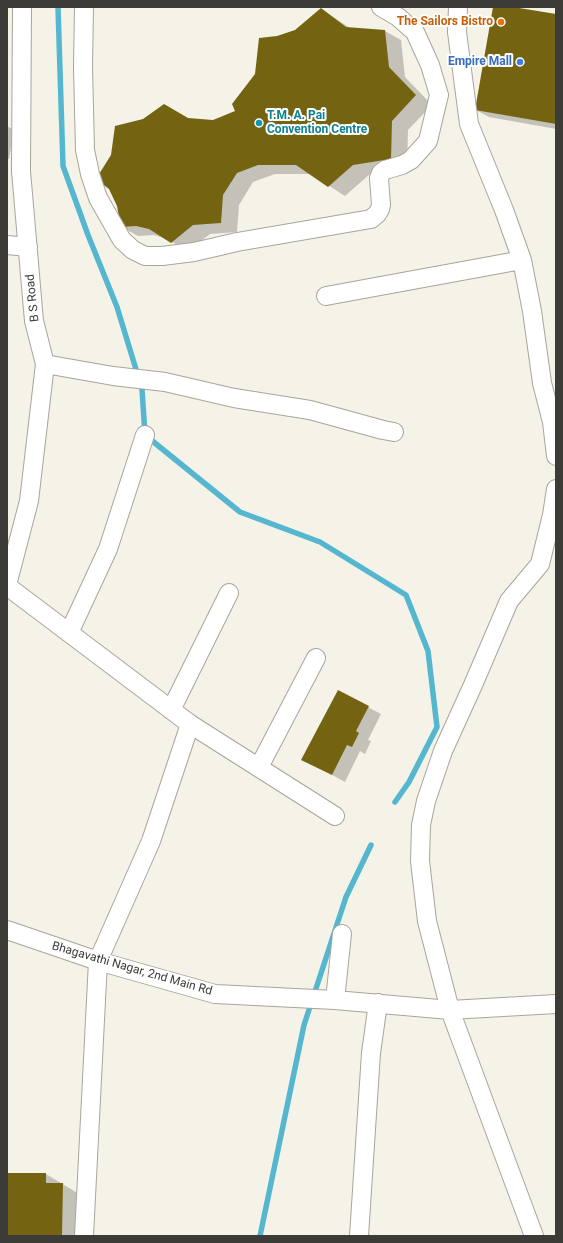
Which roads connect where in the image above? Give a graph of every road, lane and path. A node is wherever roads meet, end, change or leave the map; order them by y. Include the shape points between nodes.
1 (22, 7) edge
2 (84, 7) edge
3 (381, 7) edge
4 (458, 7) edge
5 (7, 245) edge
6 (28, 247) junction
7 (522, 260) junction
8 (326, 296) dead end
9 (45, 364) junction
10 (554, 422) edge
11 (394, 432) dead end
12 (145, 435) dead end
13 (556, 456) edge
14 (556, 489) edge
15 (554, 515) edge
16 (7, 586) edge
17 (229, 592) dead end
18 (69, 633) junction
19 (316, 658) dead end
20 (171, 710) junction
21 (190, 724) junction
22 (259, 767) junction
23 (335, 816) dead end
24 (7, 930) edge
25 (342, 934) dead end
26 (98, 961) junction
27 (331, 1000) junction
28 (378, 1003) junction
29 (556, 1004) edge
30 (450, 1010) junction
31 (84, 1236) edge
32 (359, 1236) edge
33 (534, 1236) edge

1 - 6 street, B S Road via 21,171
2 - 3 street via 85,150 90,174 98,198 122,240 145,256 162,256 370,219 376,214 381,205 381,173 409,162 428,141 439,95 430,65 415,32 398,17
4 - 7 street via 457,32 469,124
5 - 6 street
6 - 9 street, B S Road via 34,321
7 - 8 street
7 - 10 street via 542,383
9 - 11 street via 165,382 234,398 310,410
9 - 16 street, B S Road via 29,501
10 - 13 street
12 - 18 street via 108,549
14 - 15 street
15 - 30 street via 540,564 509,601 474,685 443,750 422,819 420,861 427,921
16 - 18 street
17 - 20 street
18 - 20 street
19 - 22 street
20 - 21 street
21 - 22 street
21 - 26 street via 151,841
22 - 23 street
24 - 26 street, Bhagavathi Nagar, 2nd Main Rd
25 - 27 street
26 - 27 street, Bhagavathi Nagar, 2nd Main Rd via 215,994
26 - 31 street
27 - 28 street, Bhagavathi Nagar, 2nd Main Rd
28 - 30 street, Bhagavathi Nagar, 2nd Main Rd
28 - 32 street
29 - 30 street, Bhagavathi Nagar, 2nd Main Rd
30 - 33 street

